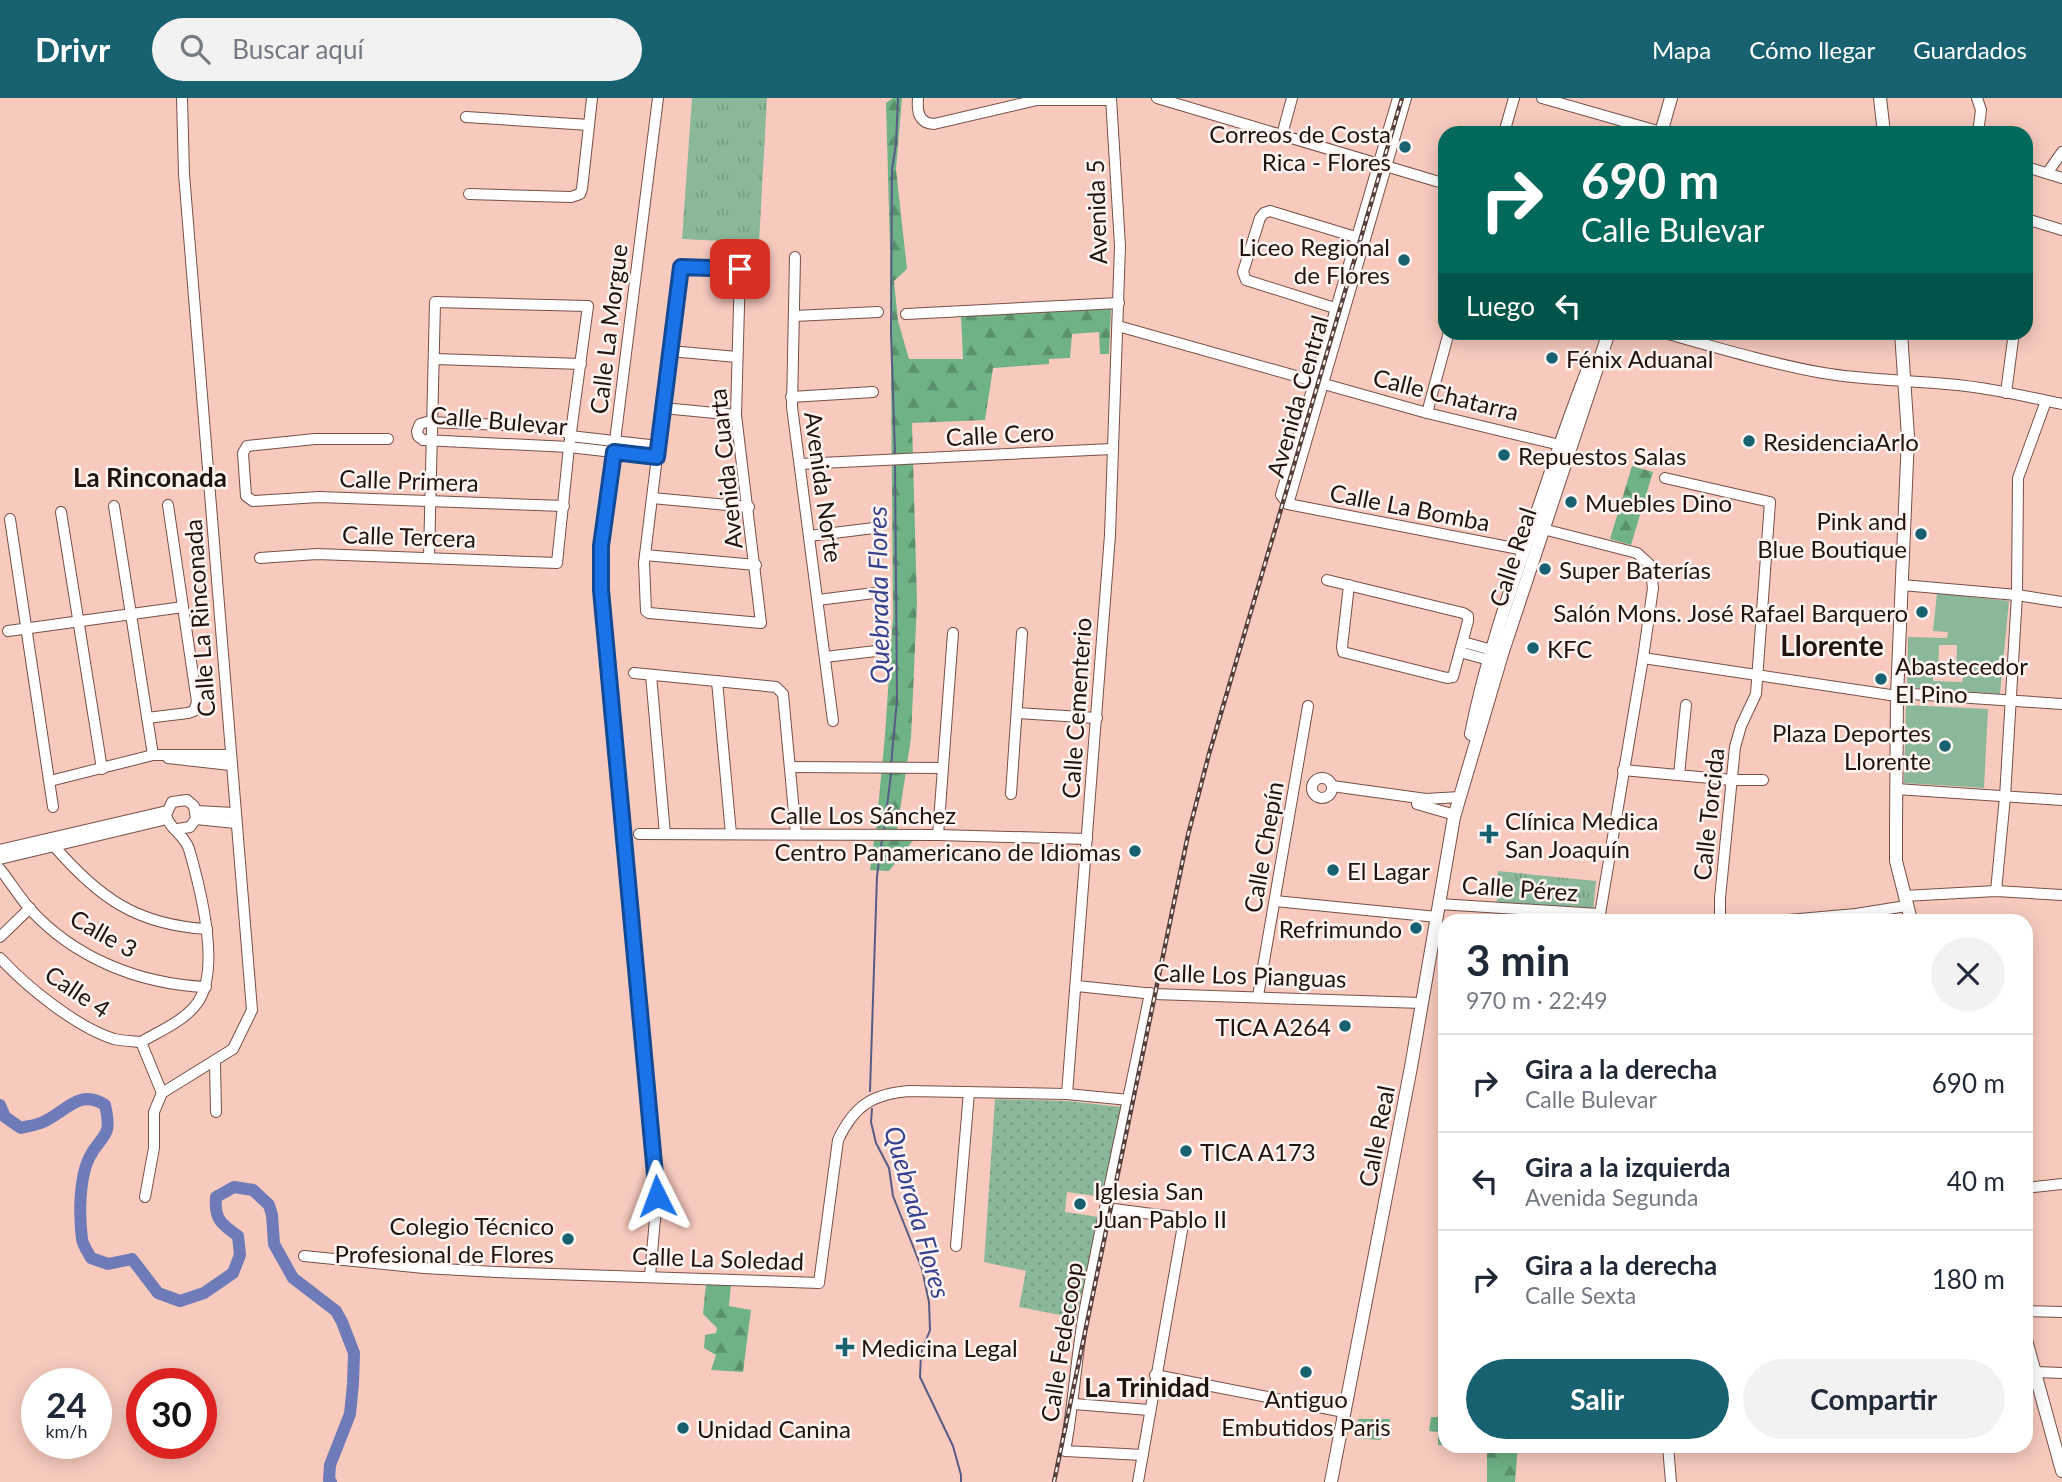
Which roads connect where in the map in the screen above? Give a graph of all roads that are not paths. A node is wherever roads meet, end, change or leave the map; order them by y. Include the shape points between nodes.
1 (182, 98) edge
2 (592, 98) edge
3 (658, 98) edge
4 (918, 98) edge
5 (990, 98) edge
6 (1157, 98) edge
7 (1292, 98) edge
8 (1398, 98) edge
9 (1406, 98) edge
10 (1514, 98) edge
11 (1542, 98) edge
12 (1671, 98) edge
13 (1880, 98) edge
14 (1111, 99) edge
15 (1980, 99) edge
16 (1180, 101) edge
17 (990, 111) junction
18 (466, 117) dead end
19 (589, 125) junction
20 (1506, 126) edge
21 (1637, 126) edge
22 (1663, 126) edge
23 (1883, 126) edge
24 (1979, 126) edge
25 (1282, 135) junction
26 (2062, 152) edge
27 (1382, 166) junction
28 (2033, 169) edge
29 (2048, 172) junction
30 (2062, 178) edge
31 (1438, 182) edge
32 (468, 194) dead end
33 (2033, 221) edge
34 (2062, 230) edge
35 (1360, 239) junction
36 (795, 257) dead end
37 (1119, 303) junction
38 (1340, 310) junction
39 (878, 312) dead end
40 (906, 314) dead end
41 (794, 316) junction
42 (1118, 326) junction
43 (1448, 340) edge
44 (1598, 340) edge
45 (1606, 340) edge
46 (1690, 340) edge
47 (1902, 340) edge
48 (2013, 340) edge
49 (670, 351) junction
50 (737, 357) junction
51 (435, 359) junction
52 (581, 364) junction
53 (1905, 382) junction
54 (1319, 383) junction
55 (873, 392) dead end
56 (2006, 393) junction
57 (791, 397) junction
58 (2046, 401) junction
59 (2062, 404) edge
60 (1584, 405) junction
61 (663, 408) junction
62 (1427, 413) junction
63 (736, 415) junction
64 (433, 422) junction
65 (388, 439) dead end
66 (433, 440) junction
67 (569, 442) junction
68 (1560, 445) junction
69 (614, 447) junction
70 (1112, 449) junction
71 (658, 451) junction
72 (800, 464) junction
73 (1561, 474) junction
74 (1665, 478) dead end
75 (1546, 486) junction
76 (652, 498) junction
77 (1284, 500) joint
78 (431, 502) junction
79 (169, 505) dead end
80 (114, 506) dead end
81 (564, 506) junction
82 (749, 507) junction
83 (61, 512) dead end
84 (10, 519) dead end
85 (874, 528) dead end
86 (1543, 529) junction
87 (810, 536) junction
88 (1524, 551) junction
89 (645, 555) junction
90 (260, 558) dead end
91 (429, 558) junction
92 (756, 565) junction
93 (1326, 580) dead end
94 (1349, 585) junction
95 (1902, 585) junction
96 (874, 593) dead end
97 (1521, 594) junction
98 (2017, 596) junction
99 (818, 600) junction
100 (2062, 603) edge
101 (183, 607) junction
102 (131, 614) junction
103 (79, 621) junction
104 (26, 628) junction
105 (8, 631) dead end
106 (953, 633) dead end
107 (1022, 633) dead end
108 (1462, 647) junction
109 (876, 651) dead end
110 (1490, 655) junction
111 (825, 657) junction
112 (1643, 659) junction
113 (634, 673) dead end
114 (1757, 674) junction
115 (651, 675) junction
116 (717, 681) junction
117 (1897, 694) junction
118 (2009, 701) junction
119 (2062, 704) edge
120 (1686, 705) dead end
121 (1308, 706) dead end
122 (1017, 713) junction
123 (147, 718) junction
124 (1097, 718) junction
125 (833, 721) dead end
126 (158, 755) junction
127 (230, 760) junction
128 (790, 767) junction
129 (943, 768) junction
130 (102, 769) junction
131 (1623, 770) junction
132 (1679, 775) junction
133 (1732, 780) junction
134 (1763, 780) dead end
135 (50, 781) junction
136 (1896, 789) junction
137 (1331, 790) dead end
138 (1011, 794) dead end
139 (1460, 797) junction
140 (2005, 797) junction
141 (2062, 800) edge
142 (1426, 802) junction
143 (53, 807) dead end
144 (167, 815) junction
145 (1455, 815) junction
146 (195, 818) junction
147 (234, 818) junction
148 (178, 829) junction
149 (639, 834) dead end
150 (665, 834) junction
151 (731, 834) junction
152 (796, 834) junction
153 (938, 835) junction
154 (1087, 839) junction
155 (76, 841) junction
156 (54, 846) junction
157 (188, 847) junction
158 (2, 852) edge
159 (69, 864) junction
160 (2, 872) edge
161 (1996, 891) junction
162 (2062, 895) edge
163 (1275, 901) junction
164 (1905, 901) junction
165 (30, 908) junction
166 (1438, 910) junction
167 (1530, 914) edge
168 (1599, 914) edge
169 (1720, 914) edge
170 (1856, 914) edge
171 (1909, 914) edge
172 (207, 929) junction
173 (0, 937) edge
174 (0, 958) edge
175 (1077, 986) junction
176 (206, 987) junction
177 (1150, 993) junction
178 (1258, 996) junction
179 (1422, 1003) junction
180 (141, 1042) junction
181 (215, 1062) junction
182 (969, 1092) junction
183 (162, 1093) junction
184 (1067, 1094) junction
185 (1129, 1100) junction
186 (216, 1112) dead end
187 (2062, 1184) edge
188 (2033, 1187) edge
189 (145, 1197) dead end
190 (1106, 1208) junction
191 (956, 1245) dead end
192 (304, 1256) dead end
193 (650, 1276) junction
194 (2033, 1311) edge
195 (2062, 1312) edge
196 (2033, 1362) edge
197 (2036, 1372) junction
198 (2062, 1373) edge
199 (1155, 1375) junction
200 (1074, 1404) junction
201 (1149, 1410) junction
202 (1344, 1412) junction
203 (1669, 1453) edge
204 (1143, 1455) junction
205 (2062, 1471) edge
206 (1138, 1482) edge
207 (1331, 1482) edge
208 (1671, 1482) edge

1 - 127 street, Calle La Rinconada via 184,174
2 - 19 street
3 - 69 street, Calle La Morgue
4 - 17 street via 919,115 931,124
5 - 17 street
6 - 16 street
7 - 25 street
8 - 27 street, Avenida Central
9 - 27 street, Avenida Central
10 - 20 street
11 - 21 street
12 - 22 main road
13 - 23 main road
14 - 17 street via 1037,100
14 - 37 street, Avenida 5
15 - 24 street
16 - 25 street
18 - 19 street
19 - 32 street via 580,194
25 - 27 street
26 - 29 street
27 - 31 street
27 - 35 street, Avenida Central
28 - 29 street
29 - 30 street
33 - 34 street
35 - 38 street, Avenida Central
35 - 38 street via 1270,211 1260,218 1243,272 1246,280
36 - 41 street, Avenida Norte
37 - 40 street
37 - 42 street, Avenida 5
38 - 54 street, Avenida Central
39 - 41 street
41 - 57 street, Avenida Norte
42 - 54 street, Calle Chatarra
42 - 70 street, Calle Cementerio
43 - 62 street
44 - 68 main road, Calle Real
45 - 60 main road, Calle Real
46 - 53 street via 1824,373
47 - 53 main road
48 - 56 street
49 - 50 street
49 - 50 street, Avenida Cuarta via 682,266 740,269
49 - 61 street
50 - 63 street, Avenida Cuarta
51 - 52 street
51 - 52 street via 435,302 588,306
51 - 64 street
52 - 67 street
53 - 56 street
53 - 95 main road via 1908,437
54 - 62 street, Calle Chatarra
54 - 77 street, Avenida Central
55 - 57 street
56 - 58 street
57 - 72 street, Avenida Norte
58 - 59 street
58 - 98 street via 2018,478
60 - 68 main road
60 - 73 main road, Calle Real
61 - 63 street
61 - 71 street
62 - 68 street, Calle Chatarra
63 - 82 street, Avenida Cuarta
64 - 66 street
64 - 66 street, Calle Bulevar via 424,422 417,431 420,438
64 - 67 street, Calle Bulevar via 564,430
65 - 78 street, Calle Primera via 315,439 247,446 243,451 246,493 252,501 320,497
66 - 67 street, Calle Bulevar
66 - 78 street
67 - 69 street, Calle Bulevar
67 - 81 street
68 - 73 main road
68 - 75 main road, Calle Real
69 - 71 street, Calle Bulevar
69 - 193 street, Calle La Morgue via 601,590 656,1168
70 - 72 street, Calle Cero
70 - 124 street, Calle Cementerio
71 - 76 street
72 - 87 street, Avenida Norte
73 - 86 main road, Calle Real
74 - 114 street, Calle Torcida via 1770,502
75 - 86 main road
75 - 88 main road, Calle Real
76 - 82 street
76 - 89 street
77 - 88 street, Calle La Bomba
78 - 81 street, Calle Primera
78 - 91 street
79 - 101 street
80 - 102 street
81 - 91 street, Calle Tercera via 557,563
82 - 92 street, Avenida Cuarta
83 - 103 street
84 - 104 street
85 - 87 street
86 - 88 main road
86 - 97 main road, Calle Real
86 - 112 street via 1628,550 1647,561 1653,582
87 - 99 street, Avenida Norte
88 - 97 main road
88 - 110 main road, Calle Real
89 - 92 street
89 - 92 street, Avenida Cuarta via 646,612 762,622
90 - 91 street, Calle Tercera via 317,554
93 - 94 street
94 - 108 street via 1463,613 1468,621
94 - 108 street via 1343,652 1447,678 1455,674
95 - 98 street
95 - 117 main road
96 - 99 street
97 - 139 main road, Calle Real
98 - 100 street
98 - 118 street
99 - 111 street, Avenida Norte
101 - 102 street
101 - 123 street via 197,707 188,713
102 - 103 street
102 - 123 street
103 - 104 street
103 - 130 street
104 - 105 street
104 - 135 street
106 - 129 street
107 - 122 street
108 - 110 street
109 - 111 street
110 - 139 main road, Calle Real
111 - 125 street, Avenida Norte
112 - 114 street
112 - 131 street
113 - 115 street
114 - 117 street
114 - 133 street, Calle Torcida via 1754,702 1737,736
115 - 116 street
115 - 150 street
116 - 128 street via 780,690
116 - 151 street
117 - 118 street
117 - 136 main road
118 - 119 street
118 - 140 street
120 - 132 street
121 - 163 street, Calle Chepín
122 - 124 street
122 - 138 street
123 - 126 street
124 - 154 street, Calle Cementerio
126 - 127 street
126 - 130 street
127 - 147 street, Calle La Rinconada
128 - 129 street
128 - 152 street
129 - 153 street
130 - 135 street
131 - 132 street
131 - 168 street
132 - 133 street
133 - 134 street
133 - 169 street, Calle Torcida
135 - 143 street
136 - 140 street
136 - 164 main road via 1896,861
137 - 142 street
139 - 142 street
139 - 145 main road, Calle Real
140 - 141 street
140 - 161 street
142 - 145 street
144 - 146 street via 172,802 182,799 191,803
144 - 148 street
144 - 155 street
144 - 158 street
145 - 166 main road, Calle Real
146 - 147 street
146 - 148 street via 185,829
146 - 157 street
147 - 181 street, Calle La Rinconada via 252,1010 233,1049
148 - 157 street
149 - 150 street, Calle Los Sánchez
150 - 151 street, Calle Los Sánchez
151 - 152 street, Calle Los Sánchez
152 - 153 street, Calle Los Sánchez
153 - 154 street, Calle Los Sánchez
154 - 175 street, Calle Cementerio
155 - 156 street
155 - 159 street
156 - 158 street
156 - 159 street
157 - 172 street
158 - 160 street, Calle 3
159 - 172 street via 143,918
160 - 165 street, Calle 3
161 - 162 street
161 - 164 street
163 - 166 street, Calle Pérez
163 - 178 street, Calle Chepín
164 - 170 street
164 - 171 main road
165 - 173 street
165 - 176 street, Calle 3 via 61,936 103,962 160,982
166 - 167 street, Calle Pérez
166 - 179 main road, Calle Real
172 - 176 street
174 - 180 street, Calle 4 via 66,1013 101,1034
175 - 177 street, Calle Los Pianguas
175 - 184 street, Calle Cementerio
176 - 180 street via 184,1016
177 - 178 street, Calle Los Pianguas
177 - 185 street, Calle Fedecoop
178 - 179 street, Calle Los Pianguas
179 - 202 main road, Calle Real
180 - 183 street
181 - 183 street
181 - 186 street
182 - 184 street, Calle La Soledad
182 - 191 street
182 - 193 street, Calle La Soledad via 886,1094 856,1111 838,1140 818,1283
183 - 189 street via 154,1112
184 - 185 street, Calle La Soledad
185 - 190 street, Calle Fedecoop
187 - 188 street
190 - 199 street via 1175,1217 1183,1225
190 - 200 street, Calle Fedecoop via 1078,1349
192 - 193 street, Calle La Soledad via 496,1272
194 - 195 street
196 - 197 main road
197 - 198 street
197 - 205 main road
199 - 201 street
199 - 202 street
200 - 201 street
200 - 204 street, Calle Fedecoop via 1065,1451
201 - 204 street
202 - 207 main road, Calle Real
203 - 208 street
204 - 206 street

